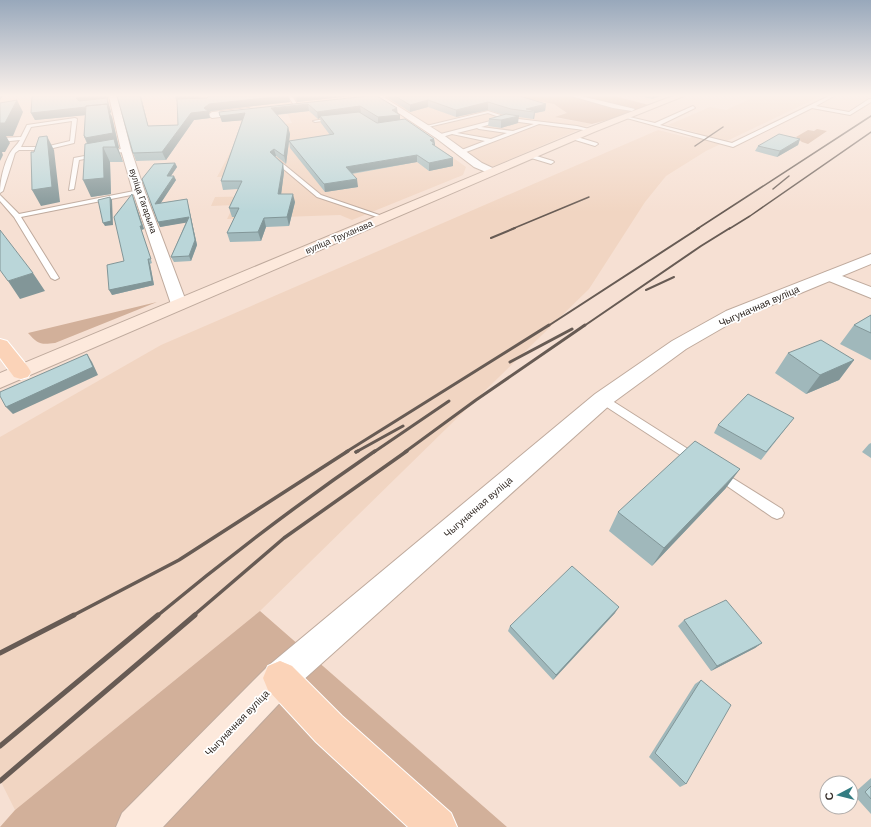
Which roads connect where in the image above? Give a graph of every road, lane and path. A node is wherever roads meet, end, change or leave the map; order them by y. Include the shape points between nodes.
1 (25, 135) edge
2 (74, 135) edge
3 (121, 135) edge
4 (443, 135) edge
5 (458, 135) edge
6 (480, 135) edge
7 (498, 135) edge
8 (510, 135) edge
9 (581, 135) edge
10 (693, 135) edge
11 (754, 135) edge
12 (438, 136) joint
13 (506, 136) junction
14 (23, 138) junction
15 (500, 138) junction
16 (518, 138) dead end
17 (574, 138) junction
18 (0, 140) edge
19 (512, 140) dead end
20 (493, 141) junction
21 (595, 144) dead end
22 (18, 148) junction
23 (475, 148) junction
24 (126, 150) junction
25 (485, 151) dead end
26 (462, 152) junction
27 (530, 156) junction
28 (276, 160) edge
29 (552, 162) dead end
30 (493, 172) junction
31 (71, 189) dead end
32 (0, 191) edge
33 (139, 192) junction
34 (0, 197) edge
35 (17, 216) junction
36 (385, 218) junction
37 (871, 259) edge
38 (828, 276) junction
39 (55, 278) dead end
40 (871, 293) edge
41 (179, 304) junction
42 (0, 345) edge
43 (21, 372) junction
44 (0, 381) edge
45 (603, 399) junction
46 (777, 513) dead end
47 (280, 678) junction
48 (136, 827) edge
49 (437, 827) edge

1 - 14 lane
2 - 22 lane via 72,142 66,145
3 - 24 street, вуліца Гагарына
4 - 12 lane
5 - 20 lane
6 - 15 lane
7 - 13 lane
8 - 13 lane
9 - 17 main road, вуліца Труханава
10 - 11 lane via 733,145
12 - 26 street
13 - 15 lane
14 - 18 lane
14 - 22 lane
15 - 20 lane
16 - 19 lane
17 - 21 lane
17 - 27 main road, вуліца Труханава
20 - 23 lane
22 - 32 lane via 13,152
23 - 25 lane
23 - 26 lane
24 - 31 lane via 76,158
24 - 33 street, вуліца Гагарына
26 - 30 street via 478,165
27 - 29 lane
27 - 30 main road, вуліца Труханава
28 - 36 lane via 319,196
30 - 36 main road, вуліца Труханава
33 - 35 lane
33 - 41 street, вуліца Гагарына
34 - 35 lane
35 - 39 lane
36 - 41 main road, вуліца Труханава
37 - 38 street, Чыгуначная вуліца
38 - 40 street
38 - 45 street, Чыгуначная вуліца via 732,315 678,345
41 - 43 main road, вуліца Труханава
42 - 43 main road
43 - 44 main road, вуліца Труханава
45 - 46 lane
45 - 47 street, Чыгуначная вуліца
47 - 48 main road, Чыгуначная вуліца
47 - 49 main road via 329,729

